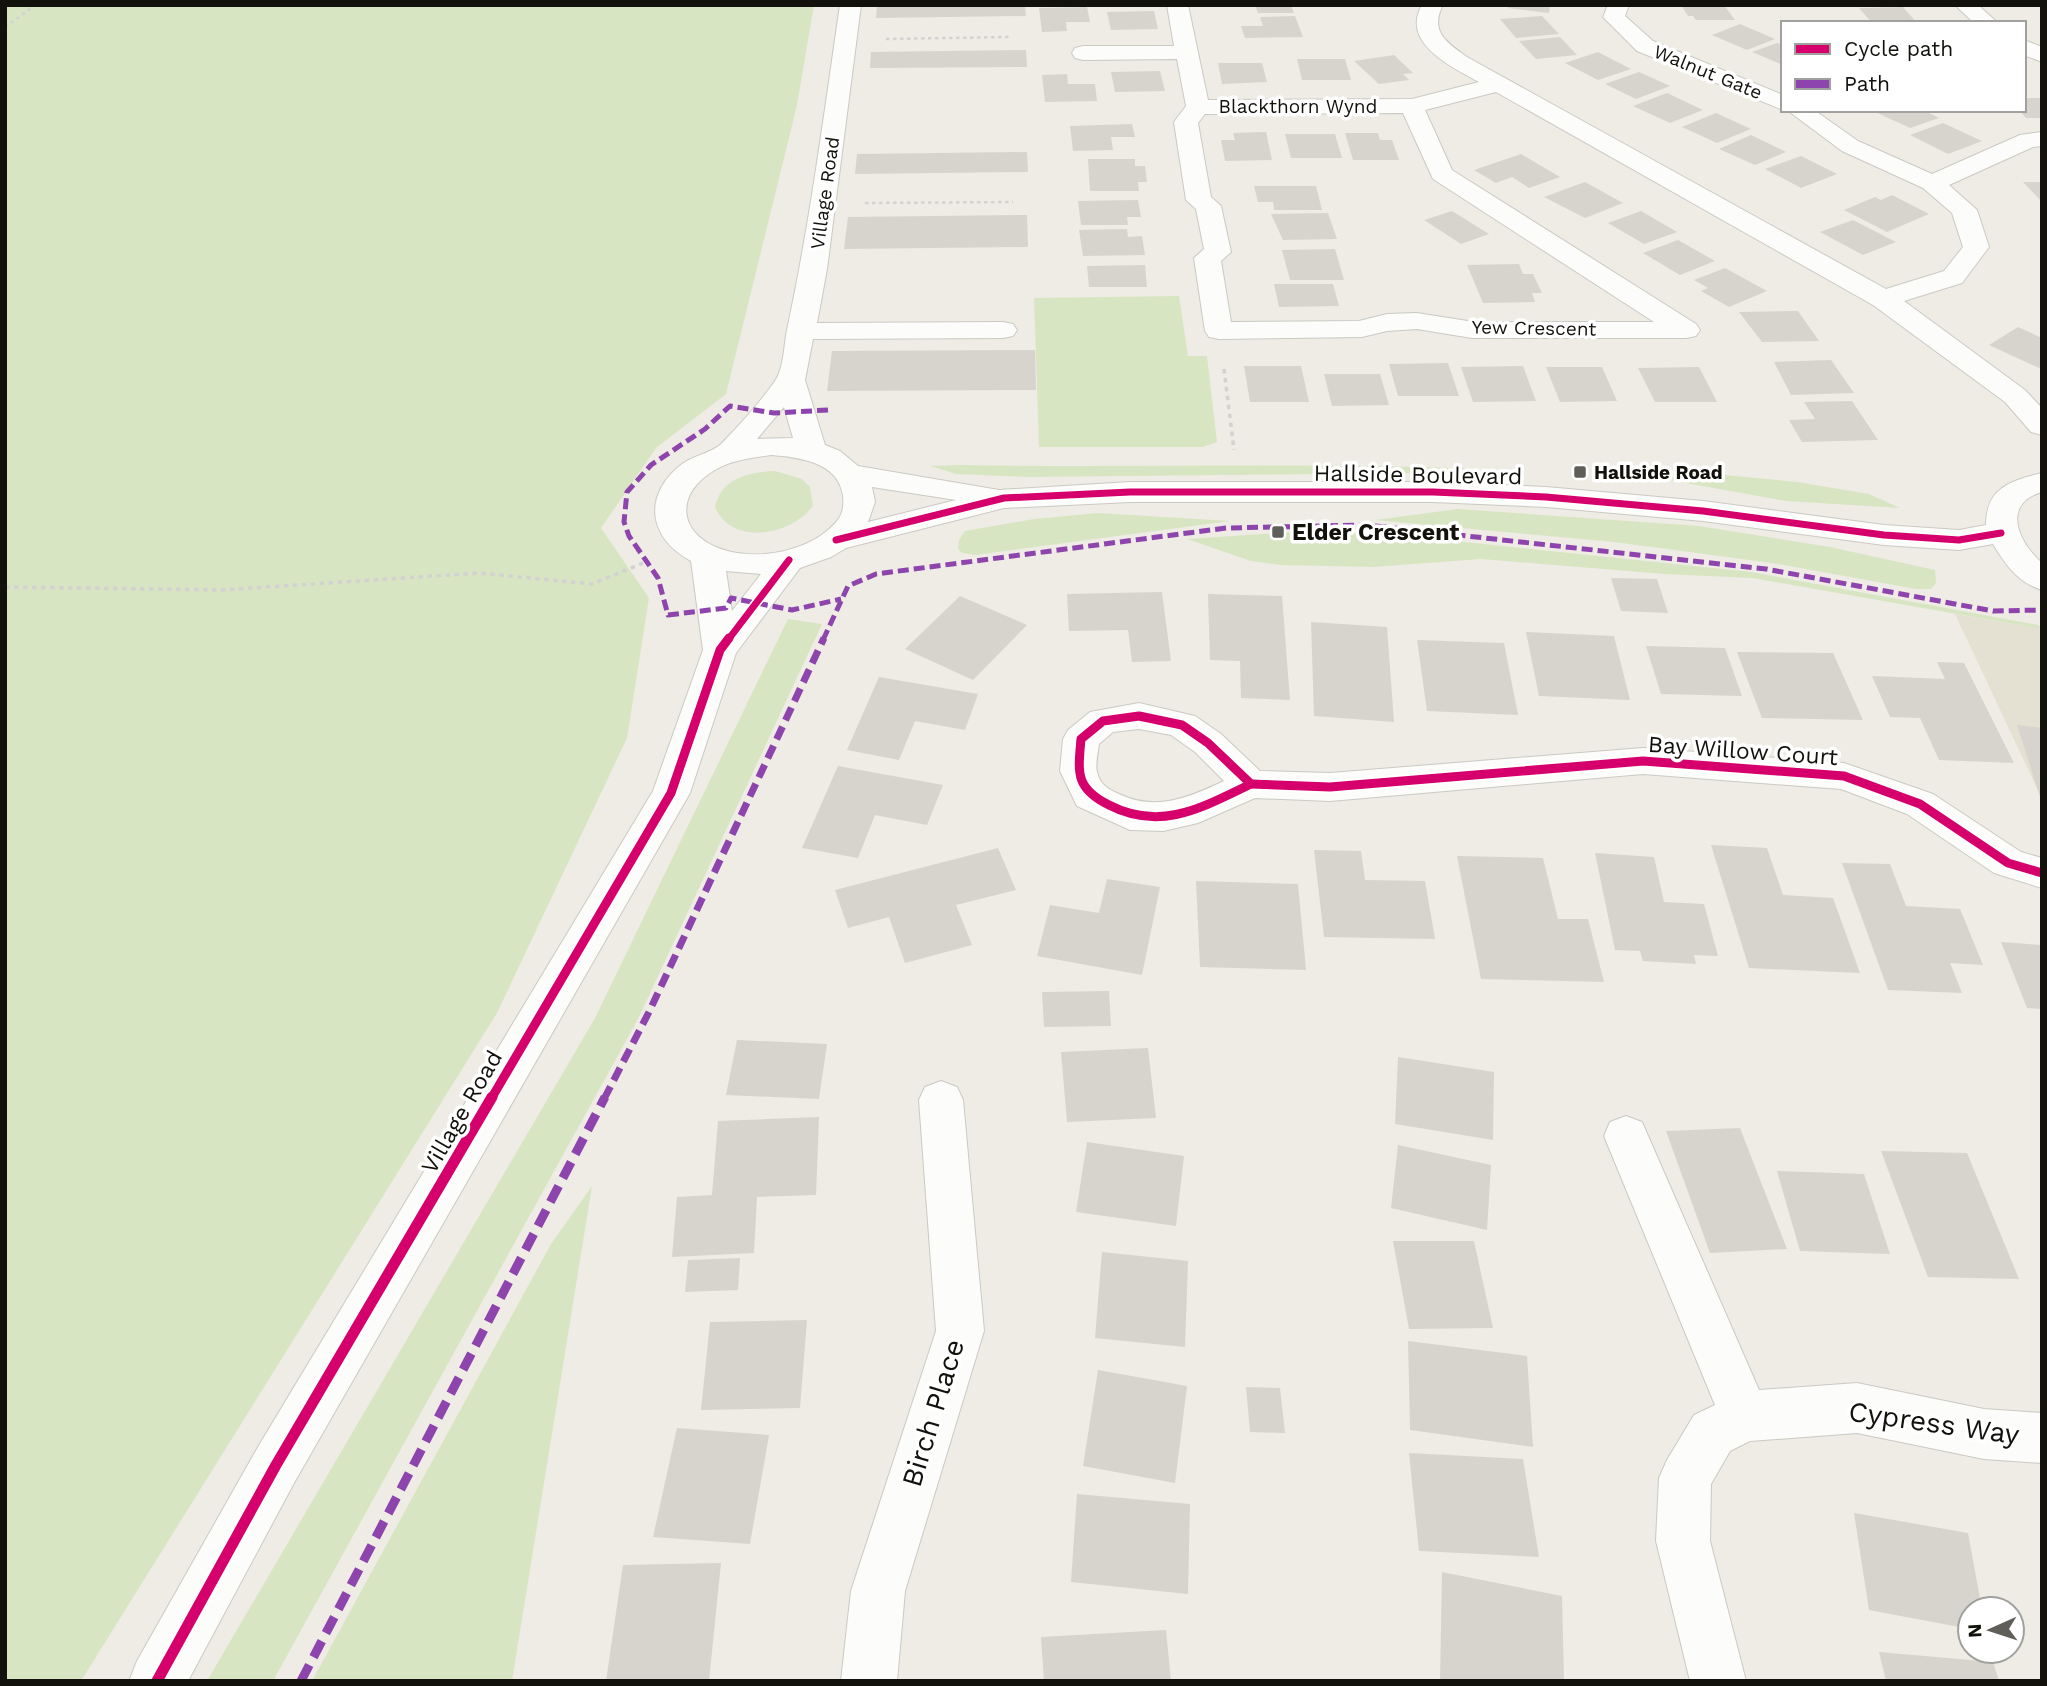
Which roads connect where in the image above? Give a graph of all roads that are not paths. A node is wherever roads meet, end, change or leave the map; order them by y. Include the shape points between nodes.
1 (851, 5) edge
2 (1177, 5) edge
3 (1433, 5) edge
4 (1619, 5) edge
5 (1965, 5) edge
6 (1985, 21) edge
7 (2026, 48) edge
8 (1186, 52) junction
9 (1083, 53) dead end
10 (2042, 55) edge
11 (1499, 84) junction
12 (1781, 102) edge
13 (1412, 106) junction
14 (1198, 107) junction
15 (1801, 112) edge
16 (2042, 139) edge
17 (1933, 183) junction
18 (1883, 299) junction
19 (1003, 330) dead end
20 (800, 331) junction
21 (791, 380) junction
22 (2042, 426) edge
23 (811, 450) junction
24 (729, 453) junction
25 (852, 474) junction
26 (2042, 482) edge
27 (1004, 498) junction
28 (2001, 533) junction
29 (836, 540) junction
30 (707, 556) junction
31 (789, 560) junction
32 (2042, 579) edge
33 (720, 650) junction
34 (1251, 784) dead end
35 (2042, 873) edge
36 (941, 1100) dead end
37 (1626, 1136) dead end
38 (1745, 1416) junction
39 (2042, 1438) edge
40 (157, 1681) edge
41 (869, 1681) edge
42 (1718, 1681) edge

1 - 20 street, Village Road via 814,269
2 - 8 street, Blackthorn Wynd
3 - 11 street via 1425,28 1433,43
4 - 12 street, Walnut Gate via 1614,17 1645,46
5 - 6 street
7 - 10 street
8 - 9 street
8 - 14 street, Blackthorn Wynd
11 - 13 street, Blackthorn Wynd
11 - 18 street
13 - 14 street, Blackthorn Wynd
13 - 14 street, Yew Crescent via 1442,174 1686,330 1472,330 1452,323 1376,323 1362,329 1219,331 1208,258 1218,252 1208,206 1199,200 1186,122
15 - 17 street via 1850,146
16 - 17 street via 2028,140
17 - 18 street via 1964,210 1976,247 1953,277
18 - 22 street via 2015,396
19 - 20 street
20 - 21 street, Village Road
21 - 23 street, Village Road
21 - 24 street, Village Road
23 - 24 street via 771,446
23 - 25 street
24 - 30 street via 684,477 672,494 668,512 674,530
25 - 27 street, Hallside Boulevard
25 - 29 street via 861,495 856,519
26 - 28 street via 2012,494 2000,511
27 - 28 street, Hallside Boulevard via 1130,492 1433,492 1703,511 1884,535 1959,540
27 - 29 street, Hallside Boulevard
28 - 32 street via 2013,554
29 - 31 street
30 - 31 street via 747,564
30 - 33 street, Village Road
31 - 33 street, Village Road
33 - 40 street, Village Road via 671,793 276,1465
34 - 35 street, Bay Willow Court via 1330,787 1643,761 1844,776 1920,804 2008,863
36 - 41 street, Birch Place via 960,1331 878,1591
37 - 38 street
38 - 39 street, Cypress Way via 1857,1408 1984,1434
38 - 42 street, Cypress Way via 1712,1433 1685,1478 1683,1541

